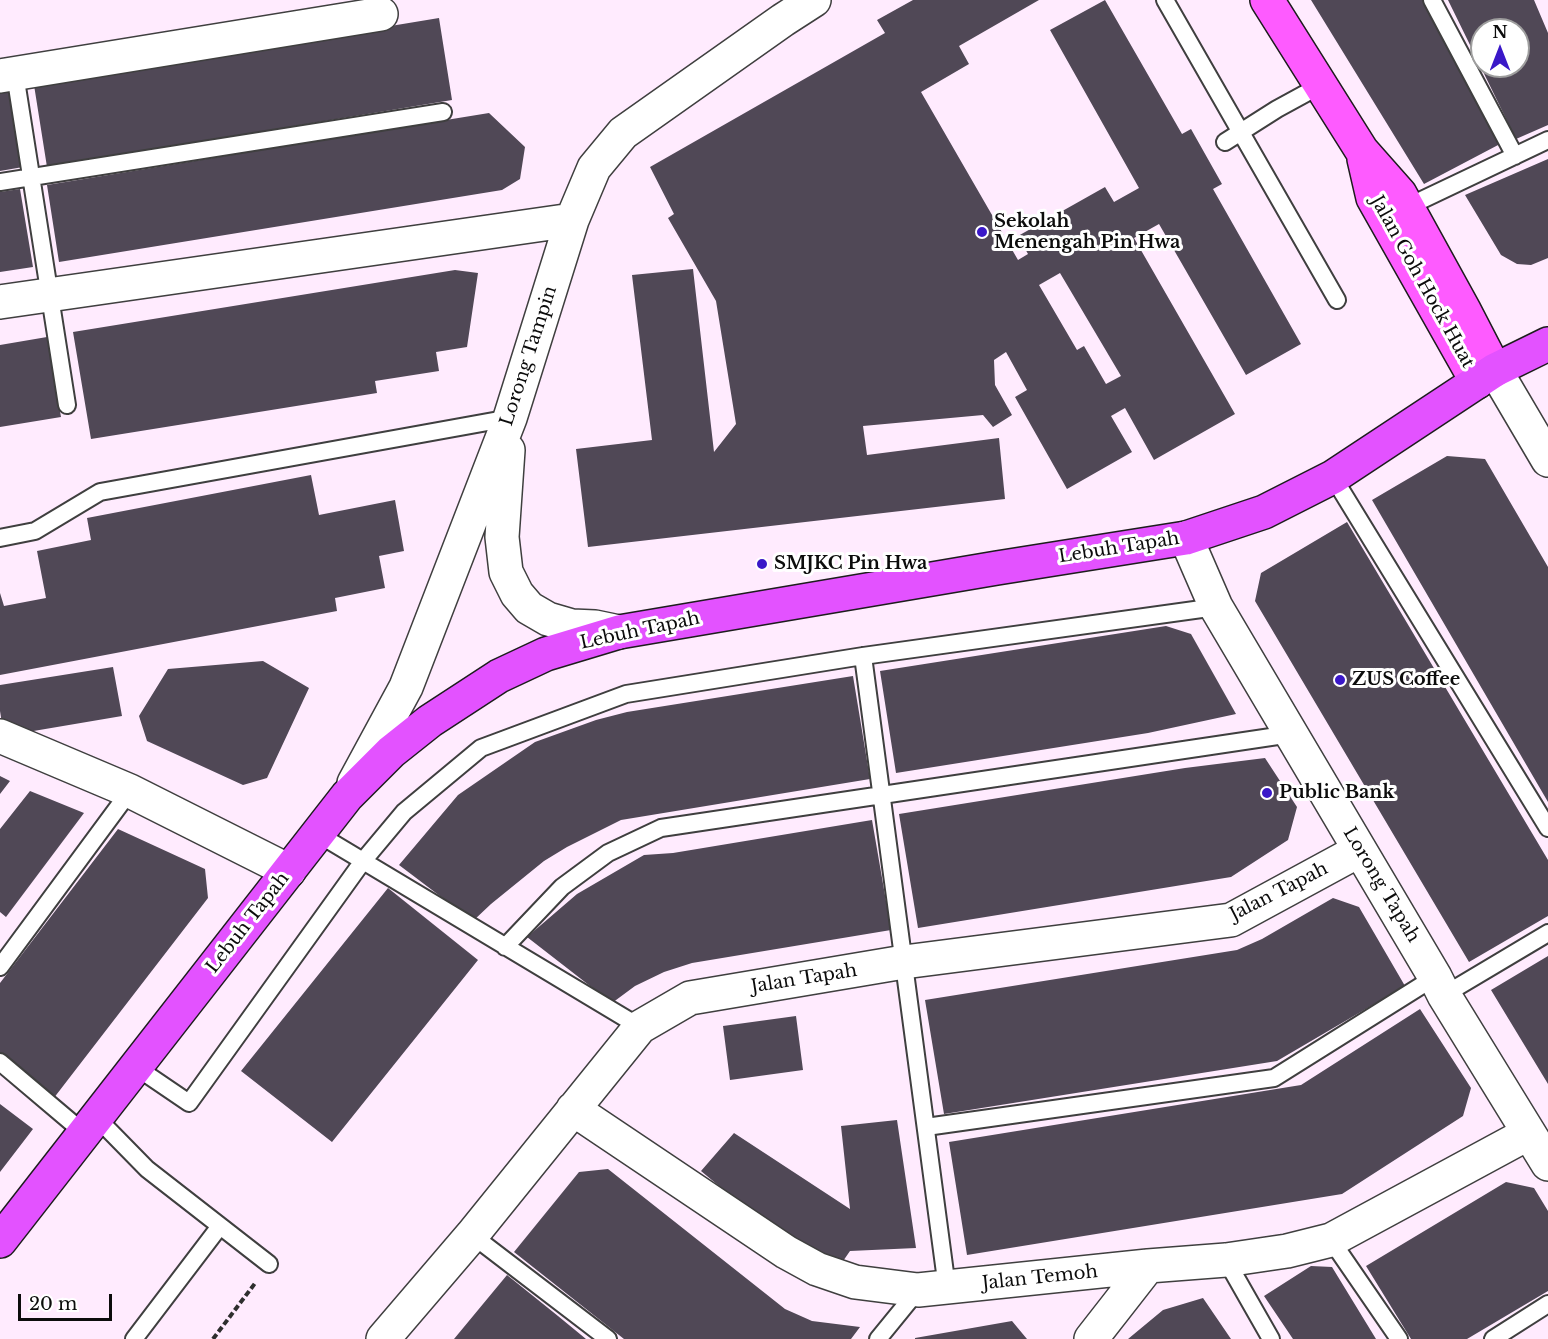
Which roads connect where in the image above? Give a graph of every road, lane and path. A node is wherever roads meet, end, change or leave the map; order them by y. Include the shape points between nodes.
1 (814, 0) edge
2 (1165, 0) edge
3 (1267, 0) edge
4 (1432, 0) edge
5 (381, 14) dead end
6 (7, 75) edge
7 (1321, 85) junction
8 (443, 112) dead end
9 (1242, 131) junction
10 (1548, 140) edge
11 (1225, 142) dead end
12 (1362, 151) junction
13 (1515, 156) junction
14 (31, 177) junction
15 (0, 182) edge
16 (1407, 207) junction
17 (572, 220) junction
18 (49, 295) junction
19 (1337, 300) dead end
20 (0, 302) edge
21 (1548, 344) edge
22 (1486, 376) junction
23 (67, 405) dead end
24 (510, 418) junction
25 (1548, 460) edge
26 (1333, 477) junction
27 (0, 538) edge
28 (1186, 538) junction
29 (1216, 607) junction
30 (619, 632) junction
31 (863, 656) junction
32 (1291, 734) junction
33 (0, 736) edge
34 (130, 791) junction
35 (881, 795) junction
36 (347, 796) junction
37 (1548, 828) edge
38 (318, 834) junction
39 (1360, 850) junction
40 (363, 861) junction
41 (289, 871) junction
42 (1548, 933) edge
43 (505, 947) junction
44 (904, 962) junction
45 (0, 967) edge
46 (1440, 986) junction
47 (640, 1027) junction
48 (0, 1062) edge
49 (136, 1067) junction
50 (573, 1109) junction
51 (90, 1126) junction
52 (926, 1127) junction
53 (1529, 1133) junction
54 (1548, 1164) edge
55 (220, 1226) junction
56 (472, 1235) junction
57 (1331, 1240) junction
58 (0, 1241) edge
59 (1226, 1260) junction
60 (269, 1264) joint
61 (1148, 1266) junction
62 (933, 1289) junction
63 (1548, 1304) edge
64 (134, 1339) edge
65 (213, 1339) edge
66 (383, 1339) edge
67 (609, 1339) edge
68 (878, 1339) edge
69 (1091, 1339) edge
70 (1271, 1339) edge
71 (1400, 1339) edge
72 (1493, 1339) edge

1 - 17 street, Lorong Tampin via 623,133 594,168
2 - 9 lane
3 - 7 main road
4 - 13 lane
5 - 6 street
6 - 14 lane
7 - 9 lane
7 - 12 main road
8 - 14 lane
9 - 11 lane
9 - 19 lane
10 - 13 lane
12 - 16 main road, Jalan Goh Hock Huat
12 - 22 main road, Jalan Goh Hock Huat via 1373,198
13 - 16 lane
14 - 15 lane
14 - 18 lane
16 - 22 main road, Jalan Goh Hock Huat
17 - 18 street
17 - 24 street, Lorong Tampin
18 - 20 street
18 - 23 lane
21 - 22 highway, Lebuh Tapah
22 - 25 street
22 - 26 highway, Lebuh Tapah
24 - 27 lane via 100,492 35,531
24 - 30 street via 502,537 506,572 517,594 529,608 548,619
24 - 36 street, Lorong Tampin via 406,687
26 - 28 highway, Lebuh Tapah via 1264,512
26 - 37 lane
28 - 29 street, Lorong Tapah
28 - 30 highway, Lebuh Tapah
29 - 31 lane
29 - 32 street, Lorong Tapah
30 - 36 highway, Lebuh Tapah via 546,654 499,676 430,721
31 - 35 lane
31 - 40 lane via 626,694 481,748 404,812
32 - 35 lane
32 - 39 street, Lorong Tapah
33 - 34 street
34 - 41 street
34 - 45 lane
35 - 43 lane via 661,828 608,853 562,887
35 - 44 lane
36 - 38 highway, Lebuh Tapah
38 - 40 lane
38 - 41 highway, Lebuh Tapah
39 - 44 street, Jalan Tapah via 1231,920
39 - 46 street, Lorong Tapah
40 - 43 lane
40 - 49 lane via 189,1103
41 - 49 highway, Lebuh Tapah
42 - 46 lane
43 - 47 lane
44 - 47 street, Jalan Tapah via 690,998
44 - 52 lane
46 - 52 lane via 1274,1078
46 - 53 street, Lorong Tapah
47 - 50 street, Jalan Tapah
48 - 51 lane
49 - 51 highway, Lebuh Tapah
50 - 56 street, Jalan Tapah
50 - 62 street, Jalan Temoh via 817,1269 855,1282
51 - 55 lane
51 - 58 highway, Lebuh Tapah
52 - 62 lane
53 - 54 street, Lorong Tapah
53 - 57 street, Jalan Temoh
55 - 60 lane
55 - 64 lane
56 - 66 street, Jalan Tapah
56 - 67 lane
57 - 59 street, Jalan Temoh
57 - 71 lane
59 - 61 street, Jalan Temoh
59 - 70 lane
60 - 65 path
61 - 62 street, Jalan Temoh
61 - 69 street
62 - 68 lane
63 - 72 lane

